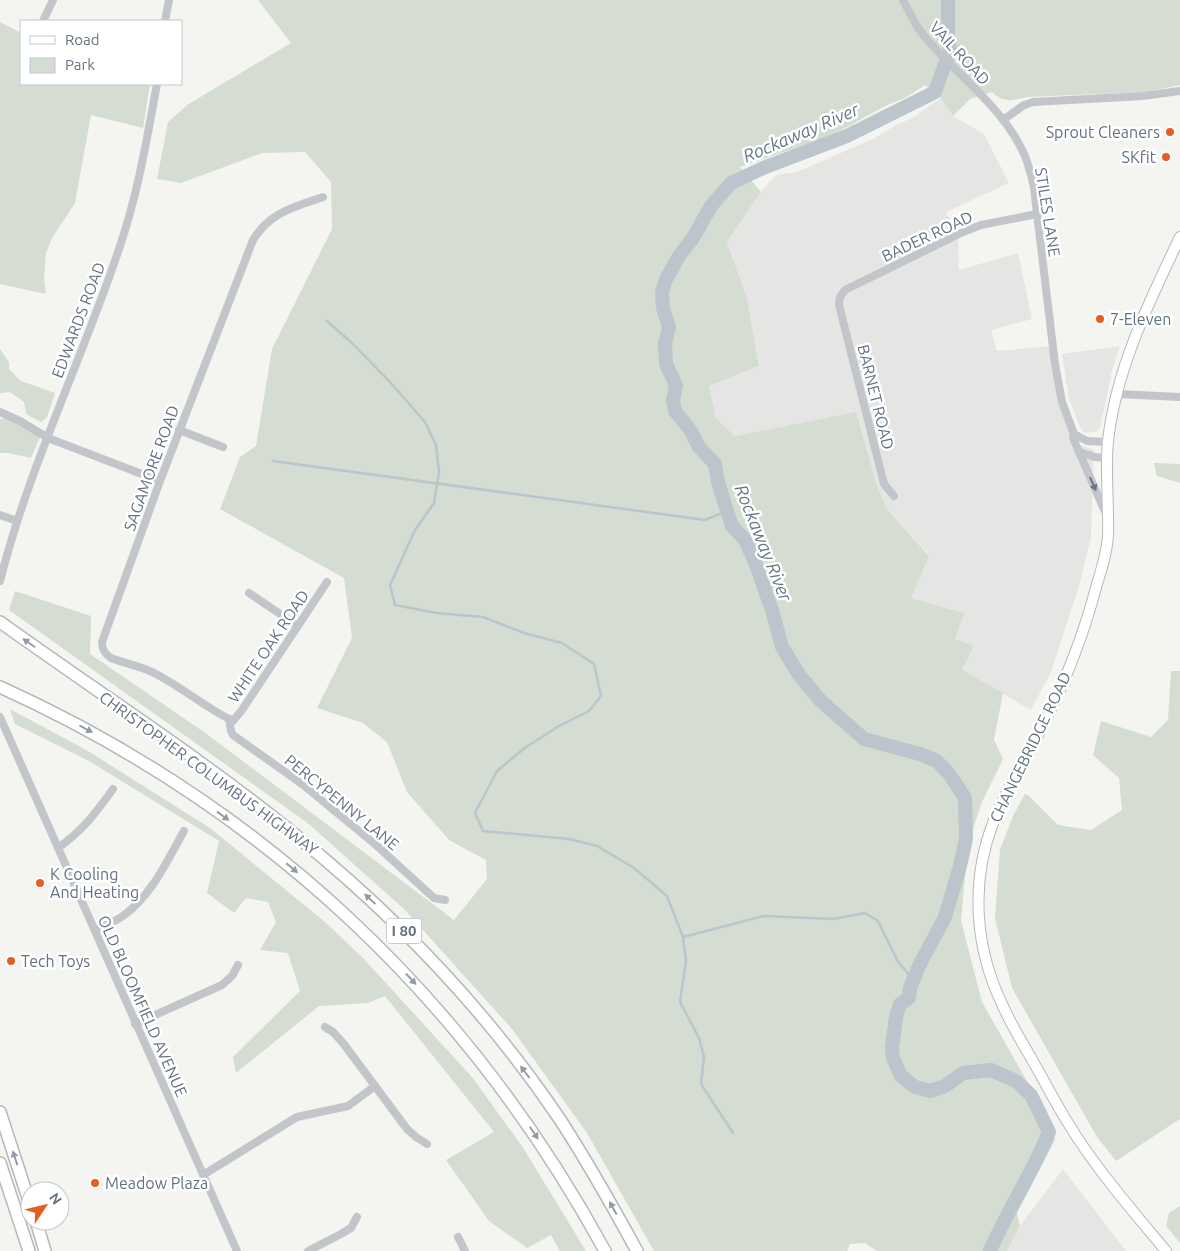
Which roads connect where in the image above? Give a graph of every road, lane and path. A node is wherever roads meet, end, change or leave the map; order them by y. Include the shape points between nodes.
1 (53, 0) edge
2 (169, 0) edge
3 (903, 0) edge
4 (44, 20) edge
5 (165, 20) edge
6 (156, 85) edge
7 (1180, 91) edge
8 (1003, 120) junction
9 (323, 197) dead end
10 (1037, 214) junction
11 (1180, 237) edge
12 (839, 302) joint
13 (1117, 394) junction
14 (1180, 397) edge
15 (0, 412) edge
16 (179, 430) junction
17 (1074, 434) junction
18 (48, 438) junction
19 (1108, 442) junction
20 (223, 447) dead end
21 (1079, 452) junction
22 (1108, 458) junction
23 (160, 481) junction
24 (894, 496) dead end
25 (0, 515) edge
26 (1107, 516) junction
27 (17, 521) junction
28 (3, 559) edge
29 (0, 581) edge
30 (327, 582) dead end
31 (249, 593) dead end
32 (3, 624) edge
33 (298, 626) junction
34 (4, 689) edge
35 (0, 717) edge
36 (229, 718) junction
37 (113, 789) dead end
38 (184, 830) dead end
39 (58, 848) junction
40 (445, 900) dead end
41 (95, 930) junction
42 (238, 965) dead end
43 (135, 1024) junction
44 (324, 1027) dead end
45 (375, 1086) junction
46 (0, 1112) edge
47 (427, 1144) dead end
48 (0, 1163) edge
49 (203, 1175) junction
50 (22, 1181) edge
51 (357, 1217) dead end
52 (39, 1231) edge
53 (458, 1237) dead end
54 (29, 1251) edge
55 (45, 1251) edge
56 (237, 1251) edge
57 (308, 1251) edge
58 (466, 1251) edge
59 (605, 1251) edge
60 (637, 1251) edge
61 (1166, 1251) edge

1 - 4 street
2 - 5 street
3 - 8 street, VAIL ROAD via 931,45
6 - 18 street, EDWARDS ROAD via 140,172 121,245
7 - 8 street via 1033,102
8 - 10 street, STILES LANE via 1020,146 1030,171
9 - 16 street, SAGAMORE ROAD via 277,214 261,227 253,240
10 - 12 street, BADER ROAD via 981,225 963,232 845,290
10 - 17 street, STILES LANE via 1055,364 1062,402
11 - 13 main road, CHANGEBRIDGE ROAD via 1137,332
12 - 24 street, BARNET ROAD via 884,484
13 - 14 street
13 - 19 main road, CHANGEBRIDGE ROAD
15 - 18 street
16 - 20 street
16 - 23 street, SAGAMORE ROAD
17 - 19 street via 1087,440
17 - 21 street, STILES LANE
18 - 23 street
18 - 27 street, EDWARDS ROAD
19 - 22 main road, CHANGEBRIDGE ROAD
21 - 22 street
21 -> 26 street, STILES LANE
22 - 26 main road, CHANGEBRIDGE ROAD
23 - 36 street, SAGAMORE ROAD via 102,647 111,658 153,672
25 - 27 street
26 - 61 main road, CHANGEBRIDGE ROAD via 1104,560 1074,658 1000,805 988,836 979,882 979,923 986,962 1002,1004 1068,1124
27 - 28 street, EDWARDS ROAD
28 - 29 street
30 - 33 street, WHITE OAK ROAD
31 - 33 street
60 -> 32 highway, CHRISTOPHER COLUMBUS HIGHWAY / I 80 via 590,1167 544,1097 476,1010 401,928 276,819
33 - 36 street, WHITE OAK ROAD via 242,710 233,721
34 -> 59 highway, CHRISTOPHER COLUMBUS HIGHWAY / I 80 via 93,733 191,793 280,858 356,924 419,987 488,1070 556,1166
35 - 39 street, OLD BLOOMFIELD AVENUE
36 - 40 street, PERCYPENNY LANE via 231,730 240,740 302,784 434,898
37 - 39 street via 76,836
38 - 41 street via 142,898 121,917
39 - 41 street, OLD BLOOMFIELD AVENUE
41 - 43 street, OLD BLOOMFIELD AVENUE
42 - 43 street via 222,985
43 - 49 street, OLD BLOOMFIELD AVENUE
44 - 45 street via 343,1043
45 - 47 street via 407,1129
45 - 49 street via 348,1106 298,1117
50 -> 46 highway
48 - 54 highway
49 - 56 street, OLD BLOOMFIELD AVENUE
51 - 57 street via 351,1228
52 - 55 highway
53 - 58 street

